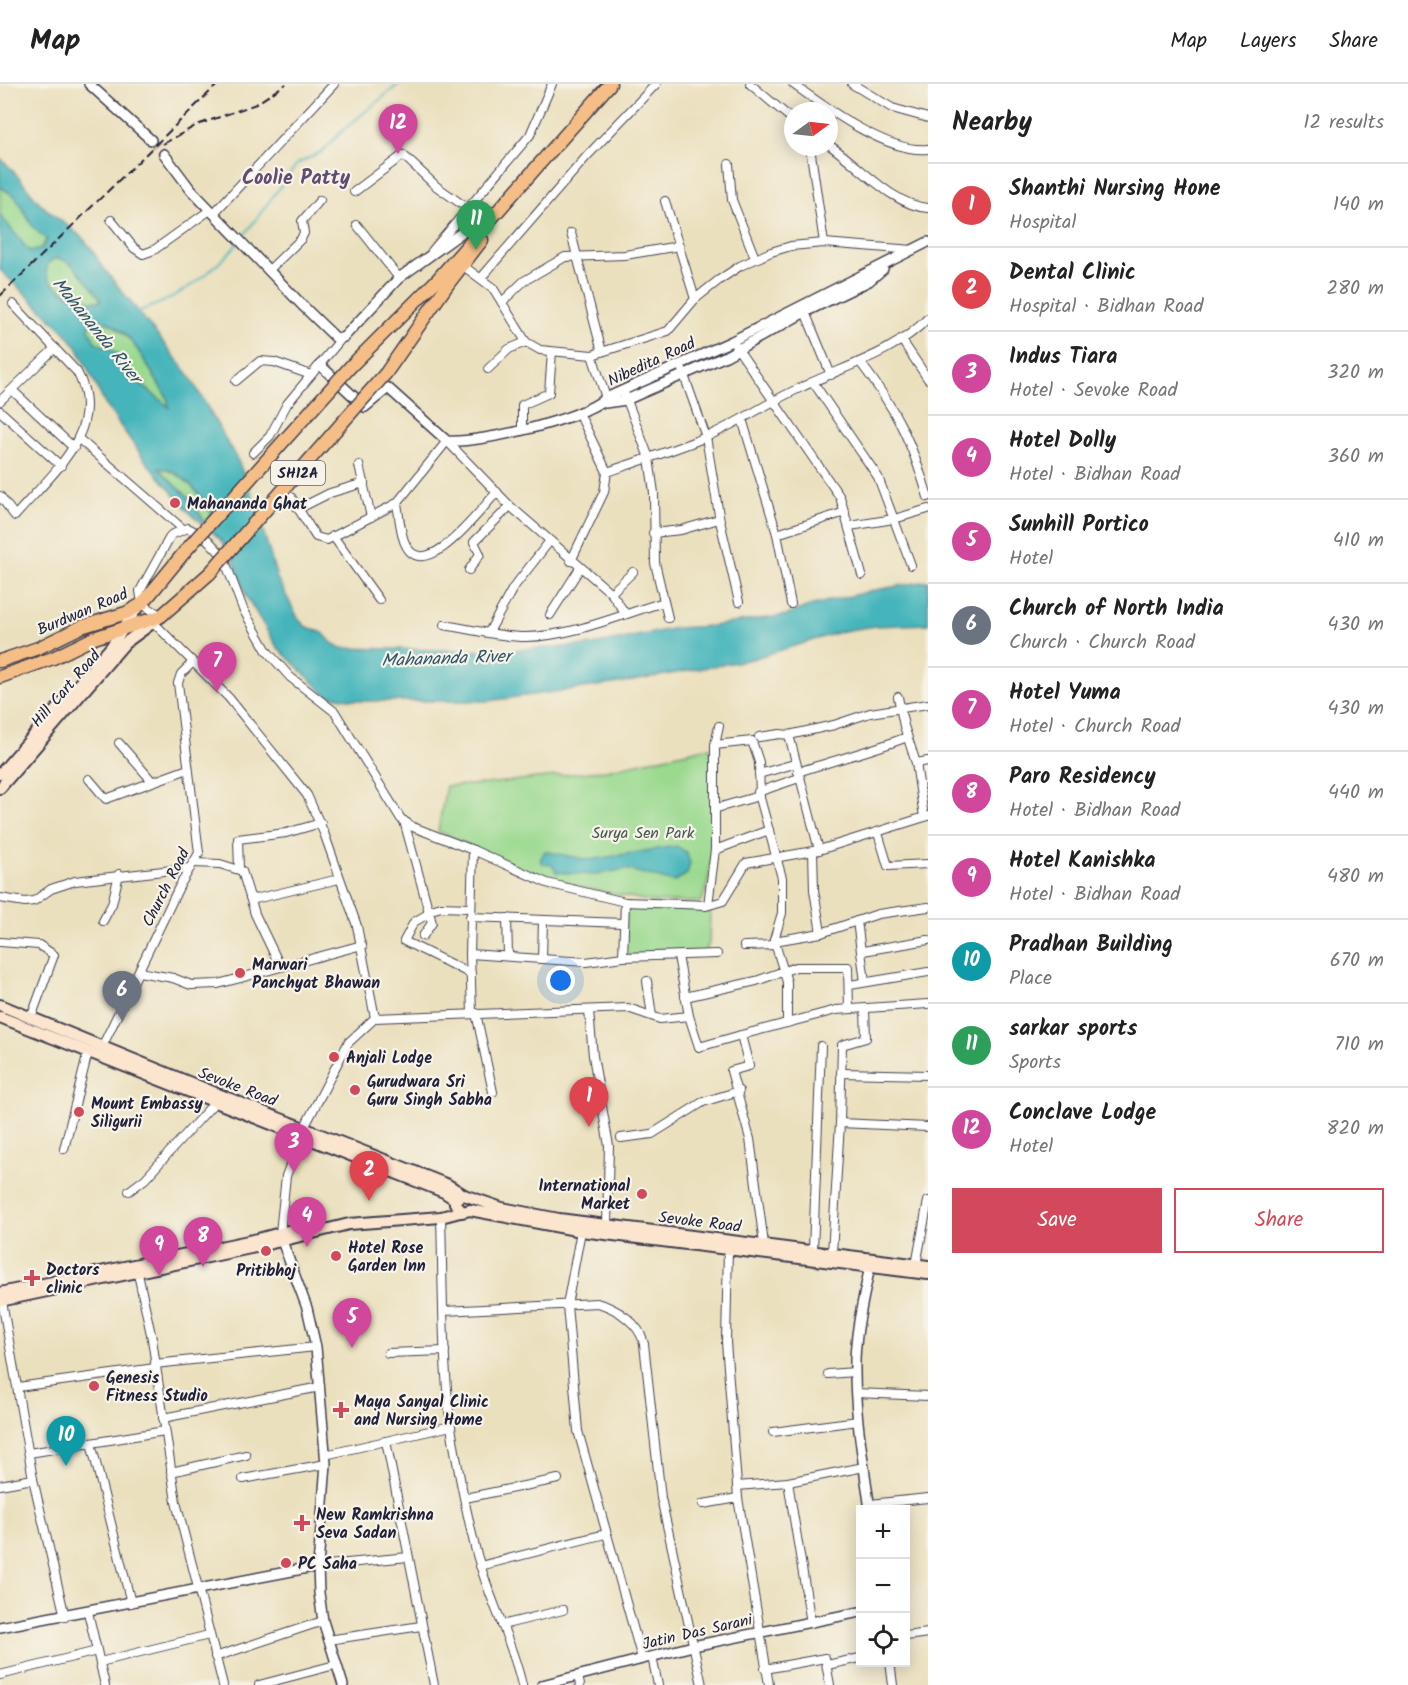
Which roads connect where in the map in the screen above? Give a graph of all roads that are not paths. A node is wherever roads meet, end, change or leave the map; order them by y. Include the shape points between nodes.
1 (88, 84) edge
2 (334, 84) edge
3 (552, 84) edge
4 (610, 84) edge
5 (620, 84) edge
6 (656, 84) edge
7 (750, 84) edge
8 (793, 84) edge
9 (852, 84) edge
10 (784, 112) edge
11 (928, 118) edge
12 (151, 140) tunnel mouth
13 (928, 149) edge
14 (838, 152) edge
15 (164, 154) tunnel mouth
16 (811, 156) edge
17 (729, 164) dead end
18 (354, 192) dead end
19 (320, 200) dead end
20 (665, 201) dead end
21 (467, 208) junction
22 (928, 208) edge
23 (212, 212) junction
24 (111, 220) dead end
25 (357, 225) dead end
26 (483, 227) junction
27 (571, 233) dead end
28 (928, 242) edge
29 (824, 243) junction
30 (679, 246) junction
31 (914, 250) junction
32 (429, 255) junction
33 (577, 255) junction
34 (755, 258) junction
35 (462, 264) junction
36 (269, 270) junction
37 (399, 278) junction
38 (481, 278) junction
39 (695, 299) junction
40 (502, 302) junction
41 (13, 303) dead end
42 (803, 308) junction
43 (928, 318) edge
44 (341, 339) junction
45 (901, 339) junction
46 (526, 342) junction
47 (735, 345) junction
48 (56, 348) junction
49 (552, 352) junction
50 (602, 352) junction
51 (592, 355) junction
52 (860, 362) junction
53 (680, 364) junction
54 (320, 365) junction
55 (488, 369) dead end
56 (684, 374) junction
57 (311, 375) junction
58 (831, 375) junction
59 (928, 379) edge
60 (236, 381) dead end
61 (813, 382) junction
62 (12, 390) junction
63 (625, 395) junction
64 (0, 401) edge
65 (603, 401) junction
66 (771, 401) junction
67 (0, 411) edge
68 (579, 413) junction
69 (742, 420) junction
70 (522, 428) junction
71 (706, 437) junction
72 (79, 439) junction
73 (447, 441) junction
74 (74, 448) junction
75 (253, 453) dead end
76 (649, 458) junction
77 (359, 465) dead end
78 (61, 466) junction
79 (607, 472) junction
80 (364, 483) junction
81 (497, 492) junction
82 (928, 496) edge
83 (291, 497) dead end
84 (0, 498) edge
85 (398, 503) junction
86 (510, 506) junction
87 (298, 509) junction
88 (928, 509) edge
89 (845, 512) junction
90 (371, 517) junction
91 (719, 519) junction
92 (894, 519) junction
93 (850, 526) junction
94 (183, 529) junction
95 (653, 533) junction
96 (777, 534) junction
97 (333, 536) junction
98 (549, 542) junction
99 (571, 561) junction
100 (911, 566) dead end
101 (580, 568) junction
102 (469, 570) dead end
103 (633, 572) dead end
104 (862, 576) dead end
105 (611, 593) junction
106 (379, 600) dead end
107 (664, 602) junction
108 (740, 602) dead end
109 (142, 604) junction
110 (790, 604) dead end
111 (625, 613) junction
112 (550, 615) dead end
113 (668, 618) dead end
114 (157, 619) junction
115 (110, 621) junction
116 (444, 625) dead end
117 (489, 632) junction
118 (124, 635) junction
119 (0, 661) edge
120 (192, 663) junction
121 (0, 677) edge
122 (898, 697) dead end
123 (928, 704) edge
124 (900, 708) junction
125 (719, 726) dead end
126 (789, 735) junction
127 (759, 737) dead end
128 (907, 737) junction
129 (119, 742) dead end
130 (715, 745) junction
131 (928, 761) edge
132 (916, 763) junction
133 (188, 769) junction
134 (797, 771) junction
135 (0, 774) edge
136 (759, 774) junction
137 (89, 779) dead end
138 (152, 781) junction
139 (0, 788) edge
140 (759, 794) junction
141 (717, 808) junction
142 (926, 817) edge
143 (404, 821) junction
144 (321, 824) junction
145 (769, 830) junction
146 (878, 833) junction
147 (473, 850) junction
148 (715, 850) junction
149 (816, 851) junction
150 (778, 857) junction
151 (928, 864) edge
152 (192, 865) junction
153 (238, 869) junction
154 (119, 874) junction
155 (339, 879) junction
156 (250, 897) junction
157 (0, 898) edge
158 (624, 902) junction
159 (705, 906) junction
160 (928, 907) edge
161 (470, 908) junction
162 (428, 912) junction
163 (470, 917) junction
164 (507, 918) junction
165 (543, 920) junction
166 (103, 921) dead end
167 (857, 921) junction
168 (622, 923) junction
169 (821, 933) junction
170 (423, 936) dead end
171 (928, 940) edge
172 (0, 942) edge
173 (775, 943) junction
174 (362, 945) junction
175 (744, 946) dead end
176 (863, 951) junction
177 (470, 954) junction
178 (717, 954) dead end
179 (508, 955) junction
180 (678, 956) junction
181 (622, 957) junction
182 (542, 960) junction
183 (280, 966) junction
184 (784, 969) junction
185 (140, 972) junction
186 (928, 972) edge
187 (471, 974) junction
188 (647, 981) dead end
189 (865, 982) junction
190 (850, 985) junction
191 (685, 997) junction
192 (928, 1004) edge
193 (0, 1005) edge
194 (849, 1009) junction
195 (865, 1009) junction
196 (589, 1011) junction
197 (474, 1013) junction
198 (652, 1016) junction
199 (689, 1016) junction
200 (0, 1017) edge
201 (31, 1018) junction
202 (375, 1018) junction
203 (787, 1023) junction
204 (741, 1035) junction
205 (820, 1046) dead end
206 (94, 1047) junction
207 (841, 1073) junction
208 (928, 1075) edge
209 (493, 1092) dead end
210 (739, 1092) junction
211 (215, 1101) junction
212 (840, 1123) junction
213 (928, 1127) edge
214 (303, 1132) junction
215 (621, 1138) dead end
216 (64, 1149) dead end
217 (129, 1191) dead end
218 (928, 1201) edge
219 (463, 1204) junction
220 (442, 1214) junction
221 (607, 1225) junction
222 (581, 1231) junction
223 (281, 1237) junction
224 (729, 1244) junction
225 (764, 1244) junction
226 (813, 1251) junction
227 (832, 1253) junction
228 (871, 1263) junction
229 (916, 1265) junction
230 (928, 1266) edge
231 (136, 1268) junction
232 (928, 1274) edge
233 (1, 1298) edge
234 (567, 1305) junction
235 (444, 1311) junction
236 (316, 1347) junction
237 (445, 1351) junction
238 (388, 1353) dead end
239 (155, 1366) junction
240 (855, 1372) junction
241 (828, 1374) dead end
242 (18, 1387) junction
243 (320, 1387) junction
244 (856, 1393) junction
245 (928, 1396) edge
246 (163, 1418) junction
247 (858, 1421) junction
248 (451, 1426) junction
249 (165, 1431) junction
250 (773, 1432) dead end
251 (386, 1441) junction
252 (91, 1443) junction
253 (29, 1453) junction
254 (246, 1455) dead end
255 (326, 1459) junction
256 (864, 1467) junction
257 (171, 1472) junction
258 (33, 1479) junction
259 (243, 1479) dead end
260 (558, 1479) dead end
261 (788, 1482) junction
262 (0, 1485) edge
263 (737, 1486) junction
264 (465, 1498) junction
265 (738, 1498) junction
266 (928, 1498) edge
267 (703, 1504) dead end
268 (870, 1505) edge
269 (883, 1505) edge
270 (605, 1534) junction
271 (408, 1557) junction
272 (318, 1566) junction
273 (480, 1566) junction
274 (197, 1587) junction
275 (131, 1603) junction
276 (563, 1610) dead end
277 (88, 1612) junction
278 (856, 1613) edge
279 (65, 1617) junction
280 (323, 1621) junction
281 (811, 1623) junction
282 (502, 1625) junction
283 (0, 1626) edge
284 (421, 1626) junction
285 (758, 1632) junction
286 (928, 1633) edge
287 (209, 1635) junction
288 (910, 1635) edge
289 (328, 1640) junction
290 (693, 1646) junction
291 (97, 1651) junction
292 (652, 1656) junction
293 (215, 1657) junction
294 (642, 1659) junction
295 (856, 1659) edge
296 (100, 1662) junction
297 (335, 1665) junction
298 (827, 1665) junction
299 (891, 1667) edge
300 (765, 1669) junction
301 (0, 1675) edge
302 (579, 1680) edge
303 (221, 1684) edge
304 (105, 1685) edge
305 (259, 1685) edge
306 (343, 1685) edge
307 (434, 1685) edge
308 (522, 1685) edge
309 (542, 1685) edge
310 (658, 1685) edge
311 (702, 1685) edge
312 (769, 1685) edge
313 (830, 1685) edge
314 (893, 1685) edge

1 - 12 street
2 - 23 street
3 - 21 street via 530,135
4 - 26 main road, SH12A
5 - 35 main road, SH12A
6 - 38 street via 587,156
7 - 10 street
8 - 13 street via 876,135 902,147
9 - 11 street via 892,108
14 - 22 street via 885,190
15 - 23 street
16 - 29 street
17 - 34 street via 732,200
18 - 21 street via 403,155
19 - 36 street via 302,221 301,239
20 - 30 street
21 - 32 street
23 - 24 street via 143,254
23 - 36 street
25 - 37 street
26 - 32 street via 468,228
26 - 109 main road, Hill Cart Road / SH12A, bridge via 420,298 351,366
27 - 33 street
28 - 31 street, Nibedita Road
29 - 31 street
29 - 34 street via 791,246
30 - 33 street via 625,255
30 - 39 street
31 - 42 street, Nibedita Road
32 - 37 street
33 - 40 street via 539,271
33 - 50 street
34 - 39 street
35 - 38 street
35 - 114 main road, SH12A, bridge via 386,373 210,573
36 - 44 street
37 - 44 street
38 - 40 street
39 - 50 street via 668,331
40 - 46 street
41 - 48 street
42 - 47 street, Nibedita Road
42 - 58 street
43 - 45 street
44 - 54 street
45 - 52 street
45 - 59 street
46 - 49 street
46 - 55 street via 509,349
47 - 53 street, Nibedita Road
47 - 56 street
47 - 66 street
48 - 62 street
48 - 72 street via 83,382 86,415
49 - 51 street
49 - 70 street via 549,393 522,405
50 - 51 street
51 - 65 street
52 - 58 street
52 - 82 street via 905,429
53 - 56 street
53 - 63 street, Nibedita Road
54 - 57 street
54 - 73 street via 365,407 388,388
56 - 63 street
56 - 71 street
57 - 60 street via 260,361
57 - 75 street via 287,404 270,436
58 - 61 street
61 - 66 street
61 - 92 street via 878,477
62 - 64 street
62 - 74 street
63 - 65 street, Nibedita Road
63 - 76 street
65 - 68 street, Nibedita Road
66 - 69 street
66 - 89 street via 818,464
67 - 78 street
68 - 70 street, Nibedita Road
68 - 79 street
69 - 71 street
69 - 96 street
70 - 73 street, Nibedita Road via 461,442
71 - 76 street
71 - 91 street
72 - 74 street
72 - 94 street
73 - 81 street
73 - 85 street
74 - 78 street
76 - 79 street
76 - 95 street via 654,493
77 - 80 street
78 - 84 street via 15,516
79 - 99 street via 603,492
80 - 87 street via 330,493
80 - 90 street
81 - 85 street via 441,551 424,558 415,555 404,542
81 - 86 street
83 - 87 street
85 - 90 street
86 - 98 street
86 - 102 street via 474,542 479,558
87 - 97 street via 316,537 327,540
88 - 92 street
89 - 93 street
89 - 96 street
90 - 97 street
91 - 95 street
91 - 108 street
92 - 93 street
92 - 100 street
93 - 104 street
94 - 109 street via 171,535 158,557 141,591
94 - 143 street via 198,532 223,556 243,609 267,651 298,685 335,712
95 - 107 street
96 - 110 street
97 - 106 street
98 - 99 street
98 - 117 street via 513,588
99 - 101 street
101 - 105 street
101 - 112 street
103 - 105 street
105 - 111 street
107 - 111 street
107 - 113 street
109 - 114 street
109 - 115 main road, Burdwan Road / SH12A
109 - 118 main road, Hill Cart Road
111 - 117 street via 540,636
114 - 118 main road, SH12A
114 - 120 street
115 - 118 main road
115 - 119 main road, Burdwan Road / SH12A via 81,627
116 - 117 street
118 - 121 main road, Burdwan Road / SH12A
118 - 135 main road, Hill Cart Road
118 - 139 main road, Hill Cart Road
120 - 133 street, Church Road via 178,680
120 - 144 street via 264,739 307,795
122 - 124 street
123 - 124 street
124 - 126 street
124 - 128 street
125 - 130 street
126 - 127 street
126 - 134 street
128 - 132 street
128 - 134 street
129 - 138 street
130 - 136 street via 752,741
130 - 141 street
131 - 132 street
132 - 142 street
133 - 138 street
133 - 152 street, Church Road via 200,846
134 - 136 street
134 - 140 street
134 - 149 street
136 - 140 street
137 - 138 street via 106,800
140 - 141 street
140 - 145 street
141 - 148 street
142 - 146 street
143 - 147 street
143 - 162 street
144 - 153 street via 238,839
144 - 155 street
145 - 148 street
145 - 150 street
146 - 149 street
146 - 151 street via 888,867
147 - 158 street via 547,883
147 - 161 street
148 - 159 street via 710,901
149 - 150 street
149 - 169 street via 814,890
150 - 159 street via 744,864 723,901
150 - 173 street via 783,892
152 - 153 street via 220,864
152 - 154 street
152 - 185 street, Church Road
153 - 156 street via 244,873
154 - 157 street via 64,884 25,903
154 - 166 street via 112,904
155 - 156 street via 261,899
155 - 174 street
156 - 183 street
158 - 159 street
158 - 168 street
160 - 167 street via 882,913
161 - 162 street via 441,907
161 - 163 street
162 - 170 street via 432,923
162 - 187 street via 414,922 404,941
163 - 164 street
163 - 177 street
164 - 165 street
164 - 179 street
165 - 168 street
165 - 182 street
167 - 169 street
167 - 176 street
168 - 181 street
169 - 173 street
171 - 176 street
172 - 201 street via 39,945 54,956
173 - 175 street
173 - 184 street
174 - 183 street
174 - 202 street
176 - 189 street
177 - 179 street
177 - 187 street
178 - 180 street
179 - 182 street
180 - 181 street
180 - 191 street
181 - 182 street via 586,962
183 - 185 street via 233,982 203,985
184 - 190 street via 848,967
184 - 191 street via 756,981
184 - 203 street
185 - 206 street, Church Road
186 - 189 street
187 - 197 street
188 - 198 street
189 - 190 street
190 - 194 street
191 - 199 street
192 - 195 street
193 - 201 main road, Sevoke Road
194 - 195 street
194 - 203 street
195 - 207 street via 866,1036 842,1045
196 - 197 street
196 - 198 street via 632,1008
196 - 221 street via 609,1146
197 - 202 street
197 - 209 street
198 - 199 street
199 - 204 street via 699,1047
200 - 206 main road, Sevoke Road
201 - 206 main road, Sevoke Road
202 - 214 street via 352,1037
203 - 204 street
204 - 210 street via 749,1066 731,1071
205 - 226 street
206 - 211 main road, Sevoke Road
206 - 214 main road, Sevoke Road
206 - 216 street, Church Road
207 - 208 street
207 - 212 street
210 - 215 street via 703,1102 652,1134
210 - 225 street via 750,1139
211 - 214 main road, Sevoke Road
211 - 217 street via 145,1179
212 - 213 street
212 - 227 street
214 - 219 main road, Sevoke Road via 448,1185
214 - 223 street via 286,1176
218 - 229 street
219 - 220 main road
219 - 221 main road, Sevoke Road
219 - 222 main road, Sevoke Road
220 - 223 main road via 374,1214
220 - 235 street
221 - 224 main road, Sevoke Road
222 - 224 main road, Sevoke Road
222 - 234 street
223 - 231 main road
223 - 236 street via 307,1308
224 - 225 main road, Sevoke Road
224 - 228 main road, Sevoke Road
224 - 263 street via 726,1342
225 - 226 main road, Sevoke Road
226 - 227 main road, Sevoke Road
227 - 228 main road, Sevoke Road
228 - 229 main road, Sevoke Road
228 - 232 main road, Sevoke Road
228 - 240 street via 857,1329
229 - 230 main road, Sevoke Road
231 - 233 main road
231 - 239 street
233 - 242 street
234 - 235 street
234 - 270 street via 578,1431
234 - 290 street via 606,1305 642,1336 661,1498
235 - 237 street
236 - 239 street
236 - 243 street
237 - 238 street
237 - 248 street
239 - 242 street
239 - 246 street
240 - 241 street
240 - 244 street
242 - 253 street
243 - 246 street
243 - 255 street
244 - 245 street
244 - 247 street
246 - 249 street
247 - 250 street
247 - 256 street
248 - 251 street
248 - 264 street
249 - 252 street
249 - 257 street
251 - 255 street
251 - 271 street
252 - 253 street
252 - 275 street
253 - 258 street
254 - 257 street
255 - 259 street
255 - 272 street
256 - 261 street
256 - 268 street
257 - 274 street
258 - 262 street
258 - 279 street
260 - 264 street
261 - 263 street
261 - 281 street
263 - 265 street
264 - 273 street
265 - 267 street
265 - 285 street
266 - 269 street
270 - 273 street
270 - 294 street
271 - 272 street
271 - 284 street
272 - 274 street
272 - 280 street
273 - 282 street
274 - 275 street
274 - 287 street
275 - 277 street
276 - 282 street
277 - 279 street
277 - 291 street
278 - 281 street, Jatin Das Sarani
279 - 283 street
280 - 289 street
280 - 293 street
281 - 285 street, Jatin Das Sarani
282 - 308 street
284 - 289 street
284 - 307 street
285 - 290 street, Jatin Das Sarani
285 - 300 street
286 - 288 street
287 - 293 street
287 - 296 street
289 - 297 street
290 - 292 street, Jatin Das Sarani
290 - 311 street
291 - 296 street
291 - 301 street
292 - 294 street, Jatin Das Sarani
292 - 310 street
293 - 303 street
294 - 302 street, Jatin Das Sarani
295 - 298 street
296 - 304 street
297 - 305 street
297 - 306 street
298 - 300 street via 825,1658
298 - 313 street
299 - 314 street
300 - 312 street
302 - 309 street, Jatin Das Sarani

